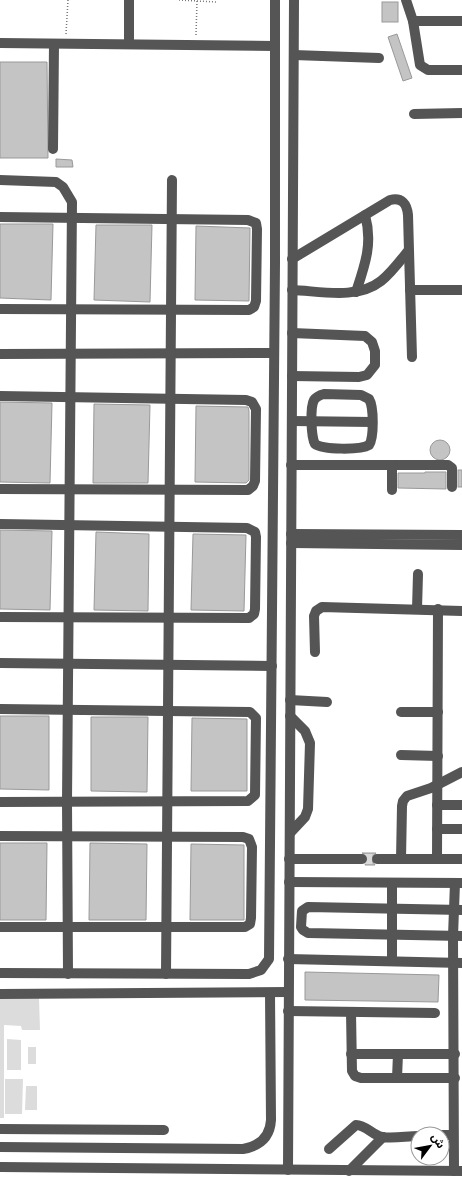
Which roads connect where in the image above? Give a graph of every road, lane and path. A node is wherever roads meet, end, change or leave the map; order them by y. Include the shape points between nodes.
1 (68, 0) edge
2 (129, 0) edge
3 (179, 0) edge
4 (216, 0) edge
5 (275, 0) edge
6 (294, 0) edge
7 (406, 0) edge
8 (197, 2) junction
9 (413, 21) junction
10 (462, 21) edge
11 (0, 43) edge
12 (54, 44) junction
13 (66, 44) junction
14 (129, 44) junction
15 (196, 45) junction
16 (275, 46) junction
17 (294, 56) junction
18 (379, 58) dead end
19 (462, 70) edge
20 (462, 112) edge
21 (414, 114) dead end
22 (53, 149) dead end
23 (0, 180) edge
24 (172, 180) dead end
25 (365, 215) junction
26 (0, 217) edge
27 (72, 218) junction
28 (172, 219) junction
29 (408, 251) junction
30 (292, 259) junction
31 (257, 263) junction
32 (275, 263) junction
33 (292, 290) junction
34 (410, 290) junction
35 (462, 290) edge
36 (356, 292) junction
37 (0, 309) edge
38 (72, 309) junction
39 (171, 310) junction
40 (292, 333) junction
41 (71, 353) junction
42 (170, 353) junction
43 (0, 354) edge
44 (274, 354) junction
45 (412, 357) dead end
46 (292, 376) junction
47 (0, 396) edge
48 (71, 397) junction
49 (170, 399) junction
50 (292, 421) junction
51 (312, 422) junction
52 (372, 422) junction
53 (255, 446) junction
54 (274, 446) junction
55 (291, 465) junction
56 (392, 465) junction
57 (452, 487) dead end
58 (0, 489) edge
59 (70, 489) junction
60 (170, 489) junction
61 (392, 490) dead end
62 (0, 524) edge
63 (70, 525) junction
64 (169, 526) junction
65 (462, 535) edge
66 (291, 538) junction
67 (422, 540) junction
68 (462, 545) edge
69 (418, 574) dead end
70 (256, 578) junction
71 (272, 578) junction
72 (418, 609) junction
73 (438, 609) junction
74 (462, 611) edge
75 (0, 617) edge
76 (68, 617) junction
77 (169, 617) junction
78 (315, 652) dead end
79 (0, 663) edge
80 (68, 663) junction
81 (168, 664) junction
82 (272, 666) junction
83 (290, 700) junction
84 (327, 702) dead end
85 (0, 709) edge
86 (68, 710) junction
87 (168, 711) junction
88 (401, 712) dead end
89 (438, 712) junction
90 (290, 716) junction
91 (256, 750) junction
92 (271, 751) junction
93 (401, 755) dead end
94 (438, 756) junction
95 (462, 772) edge
96 (438, 785) junction
97 (0, 802) edge
98 (67, 802) junction
99 (167, 802) junction
100 (437, 805) junction
101 (462, 805) edge
102 (437, 829) junction
103 (462, 829) edge
104 (290, 833) junction
105 (0, 836) edge
106 (67, 836) junction
107 (167, 836) junction
108 (289, 859) junction
109 (362, 859) tunnel mouth
110 (377, 859) tunnel mouth
111 (401, 859) junction
112 (437, 859) junction
113 (462, 859) edge
114 (289, 882) junction
115 (252, 883) junction
116 (270, 883) junction
117 (392, 883) junction
118 (458, 883) edge
119 (392, 909) junction
120 (458, 910) edge
121 (0, 927) edge
122 (68, 927) junction
123 (166, 927) junction
124 (392, 934) junction
125 (458, 936) edge
126 (288, 959) junction
127 (392, 962) junction
128 (458, 963) edge
129 (0, 973) edge
130 (68, 974) junction
131 (166, 974) junction
132 (288, 992) junction
133 (270, 993) junction
134 (0, 994) edge
135 (458, 1010) edge
136 (288, 1012) junction
137 (351, 1012) junction
138 (435, 1013) dead end
139 (351, 1054) junction
140 (398, 1054) junction
141 (455, 1054) junction
142 (397, 1078) junction
143 (455, 1078) junction
144 (0, 1129) edge
145 (164, 1130) dead end
146 (450, 1135) edge
147 (454, 1135) junction
148 (410, 1136) edge
149 (383, 1137) junction
150 (0, 1147) edge
151 (329, 1149) dead end
152 (0, 1167) edge
153 (288, 1170) junction
154 (349, 1171) junction
155 (458, 1171) edge
156 (269, 1174) edge

1 - 13 path
2 - 14 lane
3 - 8 path
4 - 8 path
5 - 16 lane
6 - 17 lane
7 - 9 lane
8 - 15 path
9 - 10 lane
9 - 19 lane via 422,67 428,70
11 - 12 lane
12 - 13 lane
12 - 22 lane
13 - 14 lane
14 - 15 lane
15 - 16 lane
16 - 32 lane
17 - 18 lane
17 - 30 lane
20 - 21 lane
23 - 27 lane via 56,182 69,194
24 - 28 lane
25 - 29 lane via 390,200 397,199 403,202 408,211
25 - 30 lane
25 - 36 lane via 369,248
26 - 27 lane
27 - 28 lane
27 - 38 lane
28 - 31 lane via 254,221 257,229
28 - 39 lane
29 - 34 lane
29 - 36 lane via 381,281
30 - 33 lane
31 - 32 lane
31 - 39 lane via 256,304 252,309
32 - 44 lane
33 - 36 lane
33 - 40 lane
34 - 35 lane
34 - 45 lane
37 - 38 lane
38 - 39 lane
38 - 41 lane
39 - 42 lane
40 - 46 lane
40 - 46 lane via 365,336 374,346 376,361 370,372 363,376
41 - 42 lane
41 - 43 lane
41 - 48 lane
42 - 44 lane
42 - 49 lane
44 - 54 lane
46 - 50 lane
47 - 48 lane
48 - 49 lane
48 - 59 lane
49 - 53 lane via 252,402 255,406
49 - 60 lane
50 - 51 lane
50 - 55 lane
51 - 52 lane
51 - 52 lane via 313,439 318,446 361,448 370,443
51 - 52 lane via 313,402 324,394 367,397 372,405
53 - 54 lane
53 - 60 lane via 254,484 248,490
54 - 71 lane
55 - 56 lane
55 - 66 lane
56 - 57 lane via 450,465
56 - 61 lane
58 - 59 lane
59 - 60 lane
59 - 63 lane
60 - 64 lane
62 - 63 lane
63 - 64 lane
63 - 76 lane
64 - 70 lane via 253,530 256,537
64 - 77 lane
65 - 67 lane
66 - 67 lane
66 - 83 lane
67 - 68 lane
69 - 72 lane
70 - 71 lane
70 - 77 lane via 255,612 249,618
71 - 82 lane
72 - 73 lane
72 - 78 lane via 322,607 314,616
73 - 74 lane
73 - 89 lane
75 - 76 lane
76 - 77 lane
76 - 80 lane
77 - 81 lane
79 - 80 lane
80 - 81 lane
80 - 86 lane
81 - 82 lane
81 - 87 lane
82 - 92 lane
83 - 84 lane
83 - 90 lane
85 - 86 lane
86 - 87 lane
86 - 98 lane
87 - 91 lane via 252,713 256,721
87 - 99 lane
88 - 89 lane
89 - 94 lane
90 - 104 lane
90 - 104 lane via 305,731 310,743 308,809 305,817
91 - 92 lane
91 - 99 lane via 255,792 251,800
92 - 116 lane
93 - 94 lane
94 - 96 lane
95 - 96 lane
96 - 100 lane
96 - 111 lane via 411,794 403,801
97 - 98 lane
98 - 99 lane
98 - 106 lane
99 - 107 lane
100 - 101 lane
100 - 102 lane
102 - 103 lane
102 - 112 lane
104 - 108 lane
105 - 106 lane
106 - 107 lane
106 - 122 lane
107 - 115 lane via 249,839 252,846
107 - 123 lane
108 - 109 lane
108 - 114 lane
110 - 111 lane
111 - 112 lane
112 - 113 lane
114 - 117 lane
114 - 126 lane
115 - 116 lane
115 - 123 lane via 251,918 247,926
116 - 131 lane via 270,952 262,970 249,974
117 - 118 lane
117 - 119 lane
118 - 120 lane
119 - 120 lane
119 - 124 lane
119 - 124 lane via 306,907 301,913 301,926 308,933
120 - 125 lane
121 - 122 lane
122 - 123 lane
122 - 130 lane
123 - 131 lane
124 - 125 lane
124 - 127 lane
125 - 128 lane
126 - 127 lane
126 - 132 lane
127 - 128 lane
128 - 135 lane
129 - 130 lane
130 - 131 lane
132 - 133 lane
132 - 136 lane
133 - 134 lane
133 - 150 lane via 271,1120 268,1134 258,1145 243,1149
135 - 141 lane
136 - 137 lane
136 - 153 lane
137 - 138 lane
137 - 139 lane
139 - 140 lane
139 - 142 lane via 352,1071 355,1076
140 - 141 lane
140 - 142 lane
141 - 143 lane
142 - 143 lane
143 - 147 lane
144 - 145 lane
146 - 147 lane
147 - 155 lane
148 - 149 lane
149 - 151 lane via 356,1125
149 - 154 lane
152 - 156 lane
153 - 154 lane
153 - 156 lane
154 - 155 lane

